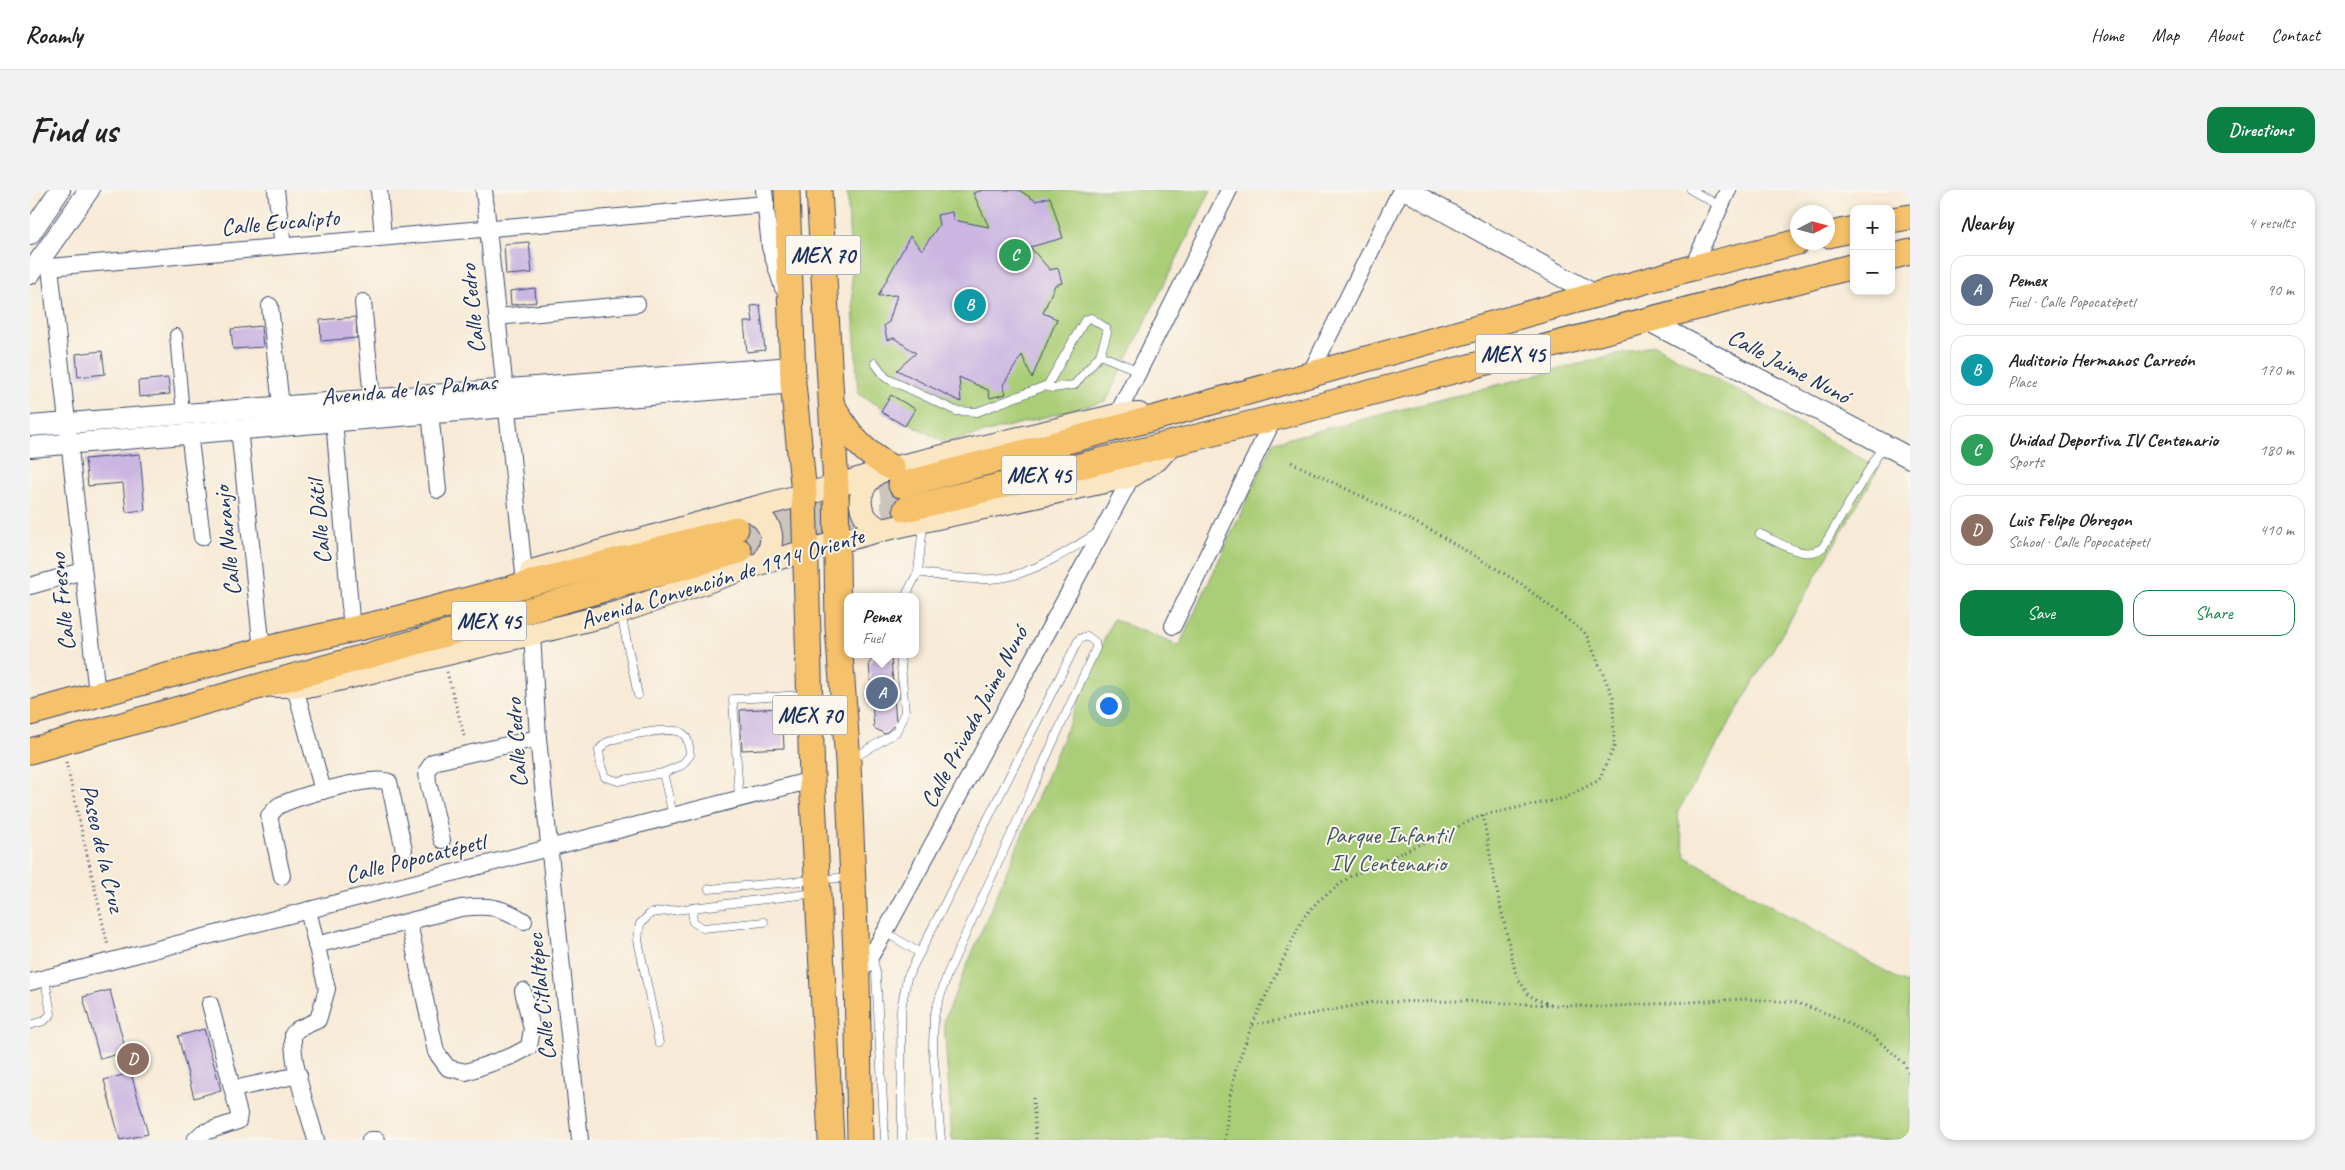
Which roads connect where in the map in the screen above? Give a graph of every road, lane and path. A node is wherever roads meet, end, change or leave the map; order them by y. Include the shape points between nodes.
1 (60, 190) edge
2 (89, 190) edge
3 (276, 190) edge
4 (379, 190) edge
5 (484, 190) edge
6 (787, 190) edge
7 (818, 190) edge
8 (834, 190) edge
9 (1229, 190) edge
10 (1401, 190) edge
11 (1406, 190) edge
12 (1691, 190) edge
13 (1728, 190) edge
14 (765, 197) edge
15 (1720, 206) junction
16 (488, 228) junction
17 (1850, 230) edge
18 (1835, 233) edge
19 (30, 234) edge
20 (383, 237) junction
21 (1790, 244) edge
22 (283, 246) junction
23 (1910, 252) edge
24 (1895, 256) edge
25 (40, 266) edge
26 (1850, 267) edge
27 (1692, 268) junction
28 (1595, 294) junction
29 (364, 302) dead end
30 (637, 304) dead end
31 (270, 306) dead end
32 (791, 312) junction
33 (497, 317) junction
34 (1645, 319) junction
35 (827, 320) junction
36 (176, 335) dead end
37 (1100, 355) junction
38 (875, 363) dead end
39 (1139, 371) junction
40 (1310, 374) junction
41 (793, 375) junction
42 (1048, 386) junction
43 (505, 398) junction
44 (372, 399) junction
45 (832, 405) junction
46 (281, 406) junction
47 (430, 412) junction
48 (1117, 415) junction
49 (1162, 416) junction
50 (1274, 418) junction
51 (334, 420) junction
52 (186, 423) junction
53 (67, 424) junction
54 (30, 426) edge
55 (239, 428) junction
56 (1173, 442) junction
57 (69, 444) junction
58 (1884, 444) junction
59 (30, 447) edge
60 (1910, 458) edge
61 (1291, 462) dead end
62 (890, 475) junction
63 (1132, 476) junction
64 (836, 486) junction
65 (438, 490) dead end
66 (804, 494) junction
67 (915, 515) junction
68 (741, 530) junction
69 (882, 530) junction
70 (1102, 531) junction
71 (1760, 534) dead end
72 (202, 537) dead end
73 (836, 543) junction
74 (806, 551) junction
75 (762, 563) junction
76 (83, 572) junction
77 (918, 572) junction
78 (524, 573) junction
79 (30, 586) edge
80 (907, 593) edge
81 (620, 612) junction
82 (351, 618) junction
83 (1173, 626) dead end
84 (843, 628) edge
85 (532, 634) junction
86 (288, 644) junction
87 (262, 650) junction
88 (844, 655) edge
89 (442, 656) junction
90 (844, 658) edge
91 (900, 658) edge
92 (260, 685) junction
93 (295, 687) junction
94 (97, 694) junction
95 (810, 694) junction
96 (638, 695) dead end
97 (30, 713) edge
98 (538, 738) junction
99 (61, 742) junction
100 (30, 751) edge
101 (469, 754) junction
102 (848, 762) junction
103 (663, 772) junction
104 (812, 780) junction
105 (323, 791) junction
106 (739, 797) junction
107 (673, 815) junction
108 (1483, 815) junction
109 (442, 840) dead end
110 (549, 848) junction
111 (404, 850) dead end
112 (282, 876) dead end
113 (852, 877) junction
114 (817, 886) junction
115 (709, 889) dead end
116 (692, 908) junction
117 (308, 910) junction
118 (524, 921) dead end
119 (764, 922) dead end
120 (409, 923) junction
121 (885, 932) junction
122 (316, 945) junction
123 (920, 953) junction
124 (872, 954) junction
125 (111, 962) junction
126 (857, 979) junction
127 (37, 980) edge
128 (523, 991) dead end
129 (210, 1004) dead end
130 (1556, 1006) junction
131 (30, 1025) edge
132 (1252, 1025) junction
133 (659, 1043) dead end
134 (299, 1075) junction
135 (1910, 1075) edge
136 (233, 1089) junction
137 (1034, 1098) dead end
138 (195, 1140) edge
139 (316, 1140) edge
140 (370, 1140) edge
141 (377, 1140) edge
142 (580, 1140) edge
143 (831, 1140) edge
144 (860, 1140) edge
145 (885, 1140) edge
146 (902, 1140) edge
147 (941, 1140) edge
148 (1036, 1140) edge
149 (1225, 1140) edge

1 - 19 street
2 - 25 street
3 - 22 street
4 - 20 street
5 - 16 street, Calle Cedro
6 - 32 main road, MEX 70
7 - 35 main road, MEX 70
8 - 35 main road via 838,277 835,300
9 - 39 street
10 - 40 street
11 - 28 street
12 - 15 lane
13 - 15 street
14 - 16 street, Calle Eucalipto
14 - 32 street via 770,248
15 - 27 street
16 - 20 street, Calle Eucalipto
16 - 33 street, Calle Cedro
17 - 18 main road
20 - 22 street, Calle Eucalipto
21 - 27 main road, Avenida Convención de 1914 Oriente / MEX 45
22 - 25 street, Calle Eucalipto
23 - 24 main road
25 - 53 street, Calle Fresno
26 - 34 main road, Avenida Convención de 1914 Oriente / MEX 45
27 - 28 main road, Avenida Convención de 1914 Oriente / MEX 45
28 - 40 main road, Avenida Convención de 1914 Oriente / MEX 45
29 - 44 street
30 - 33 street
31 - 46 street
32 - 41 main road, MEX 70
33 - 43 street, Calle Cedro
34 - 50 main road, Avenida Convención de 1914 Oriente / MEX 45
34 - 58 street, Calle Jaime Nunó
35 - 45 main road, MEX 70
36 - 52 street
37 - 39 lane
37 - 42 lane via 1074,385
37 - 42 lane via 1106,328 1091,318 1085,320
38 - 42 lane via 886,378 956,411 977,412
39 - 48 street
40 - 49 main road, Avenida Convención de 1914 Oriente / MEX 45
41 - 43 street, Avenida de las Palmas
41 - 66 main road, MEX 70
43 - 44 street, Avenida de las Palmas
43 - 47 street, Avenida de las Palmas
43 - 78 street, Calle Cedro
44 - 46 street, Avenida de las Palmas
45 - 62 main road via 854,440
45 - 64 main road, MEX 70
46 - 52 street, Avenida de las Palmas
47 - 51 street, Avenida de las Palmas
47 - 65 street
48 - 49 main road, Avenida Convención de 1914 Oriente
48 - 62 main road, Avenida Convención de 1914 Oriente
49 - 62 main road, Avenida Convención de 1914 Oriente / MEX 45
50 - 56 main road, Avenida Convención de 1914 Oriente / MEX 45
50 - 83 street
51 - 55 street, Avenida de las Palmas
51 - 82 street, Calle Dátil
52 - 53 street, Avenida de las Palmas
52 - 55 street, Avenida de las Palmas
52 - 57 street, Avenida de las Palmas
52 - 72 street
53 - 54 street, Avenida de las Palmas
53 - 57 street, Calle Fresno
55 - 87 street, Calle Naranjo
56 - 63 main road, Avenida Convención de 1914 Oriente via 1156,460
56 - 67 main road, Avenida Convención de 1914 Oriente / MEX 45
57 - 59 street, Avenida de las Palmas
57 - 76 street, Calle Fresno
58 - 60 street, Calle Jaime Nunó
58 - 71 lane via 1823,547 1816,553 1806,554
61 - 108 path via 1430,530 1520,582 1586,634 1613,697 1614,747 1598,780 1565,798
62 - 64 main road, Avenida Convención de 1914 Oriente
62 - 69 main road via 865,486 860,503 868,520
63 - 67 main road, Avenida Convención de 1914 Oriente
63 - 70 street, Calle Privada Jaime Nunó
64 - 66 main road, Avenida Convención de 1914 Oriente
64 - 73 main road, MEX 70
66 - 68 main road, Avenida Convención de 1914 Oriente
66 - 74 main road, MEX 70
67 - 69 main road, Avenida Convención de 1914 Oriente
67 - 77 lane
68 - 75 main road via 760,515 768,526 772,539 770,552
68 - 78 main road, Avenida Convención de 1914 Oriente
68 - 86 main road, Avenida Convención de 1914 Oriente / MEX 45
68 - 92 main road, Avenida Convención de 1914 Oriente / MEX 45
69 - 73 main road, Avenida Convención de 1914 Oriente
70 - 77 lane via 1053,560 1009,577 956,579
70 - 121 street, Calle Privada Jaime Nunó
73 - 74 main road, Avenida Convención de 1914 Oriente
73 - 84 main road, MEX 70
74 - 75 main road, Avenida Convención de 1914 Oriente
74 - 95 main road, MEX 70
75 - 81 main road, Avenida Convención de 1914 Oriente
76 - 79 street
76 - 94 street, Calle Fresno
77 - 80 lane
78 - 82 main road, Avenida Convención de 1914 Oriente
81 - 85 main road, Avenida Convención de 1914 Oriente
81 - 96 lane
82 - 86 main road, Avenida Convención de 1914 Oriente
84 - 88 main road, MEX 70
85 - 89 main road, Avenida Convención de 1914 Oriente
85 - 98 street, Calle Cedro
86 - 87 main road, Avenida Convención de 1914 Oriente / MEX 45
87 - 94 main road, Avenida Convención de 1914 Oriente / MEX 45
89 - 93 main road, Avenida Convención de 1914 Oriente via 312,686
89 - 101 path
90 - 102 main road, MEX 70
91 - 102 lane via 905,712 896,732
92 - 93 main road, Avenida Convención de 1914 Oriente
92 - 99 main road, Avenida Convención de 1914 Oriente / MEX 45
93 - 105 street
94 - 97 main road, Avenida Convención de 1914 Oriente / MEX 45
95 - 104 main road, MEX 70
95 - 106 lane via 733,699
98 - 101 street
98 - 110 street, Calle Cedro
99 - 100 main road, Avenida Convención de 1914 Oriente / MEX 45
99 - 125 path, Paseo de la Cruz
101 - 109 street via 433,762 427,771
102 - 113 main road, MEX 70
103 - 103 lane via 618,781 605,777 600,750 606,742 616,739 669,730 681,732 688,740 690,755 682,765
103 - 107 lane
104 - 106 street, Calle Popocatépetl
104 - 114 main road, MEX 70
105 - 111 street via 372,780 389,782
105 - 112 street via 279,806 269,816
106 - 107 street, Calle Popocatépetl
107 - 110 street, Calle Popocatépetl
108 - 130 path via 1516,975 1523,988 1535,999
108 - 132 path via 1352,876 1318,901 1303,918
110 - 117 street, Calle Popocatépetl
110 - 142 street, Calle Citlaltépec
113 - 114 lane
113 - 126 main road, MEX 70
114 - 115 lane
114 - 116 lane
114 - 143 main road, MEX 70
116 - 119 lane via 693,922 703,928
116 - 133 lane via 651,913 640,924 638,940
117 - 122 street
117 - 125 street, Calle Popocatépetl
118 - 120 street via 506,910 485,905 461,908
120 - 122 street
120 - 128 street via 436,1052 448,1068 466,1072 530,1047 532,1029
121 - 123 lane
121 - 124 street, Calle Privada Jaime Nunó
122 - 134 street via 327,989 318,1020 293,1034
123 - 146 lane via 907,978 901,1009
123 - 147 lane via 1079,639 1087,636 1095,642 1096,648 947,976 934,1016
124 - 126 street, Calle Privada Jaime Nunó
124 - 145 lane via 876,973
125 - 127 street, Calle Popocatépetl
126 - 144 main road, MEX 70
127 - 131 lane via 51,1014 44,1022
129 - 136 street
130 - 132 path via 1459,1001 1374,1002
130 - 135 path via 1597,1007 1745,999 1795,1002 1873,1036 1904,1063
132 - 149 path via 1236,1068
134 - 136 street
134 - 139 street
136 - 138 street via 238,1122 202,1133
137 - 148 path
140 - 141 street

